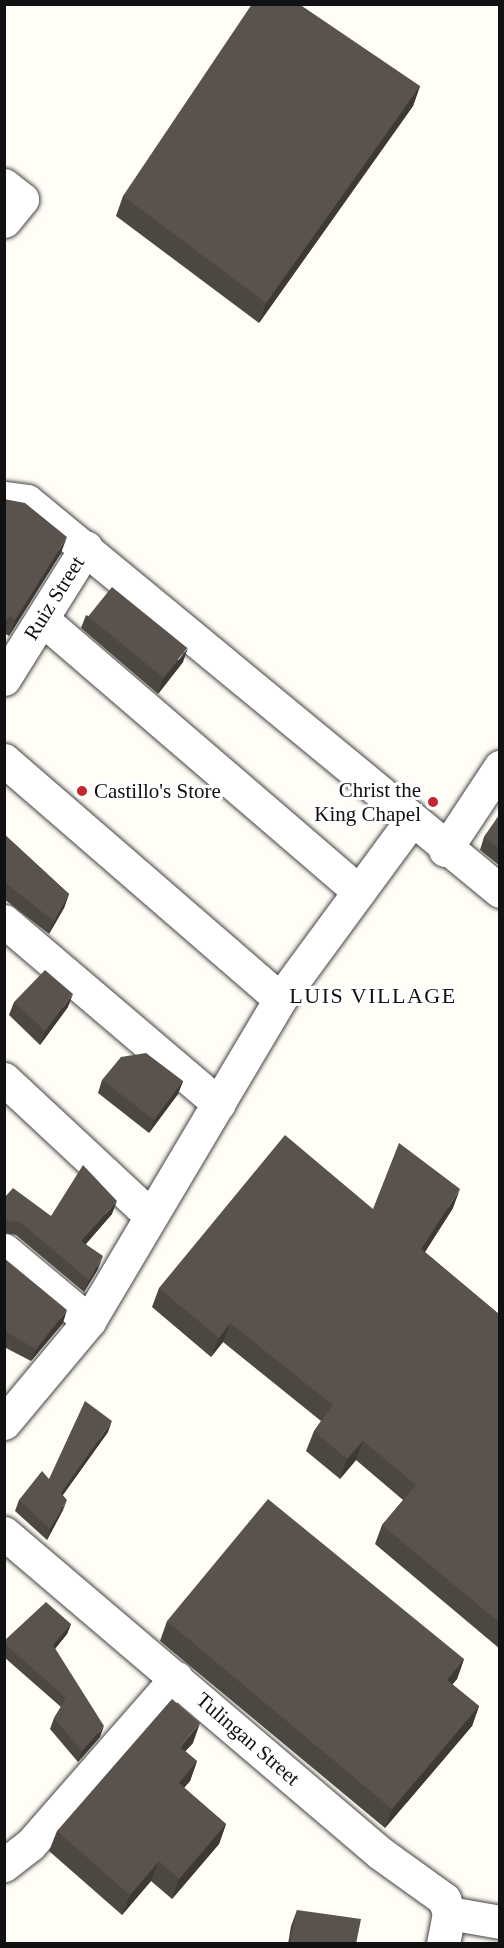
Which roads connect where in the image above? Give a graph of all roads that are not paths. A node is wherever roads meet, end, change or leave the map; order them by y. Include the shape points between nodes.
1 (4, 185) edge
2 (4, 221) edge
3 (4, 498) edge
4 (86, 548) junction
5 (42, 619) junction
6 (4, 680) edge
7 (4, 760) edge
8 (500, 767) edge
9 (410, 822) junction
10 (445, 850) junction
11 (500, 891) edge
12 (359, 892) junction
13 (4, 921) edge
14 (280, 999) junction
15 (4, 1079) edge
16 (219, 1104) junction
17 (152, 1216) junction
18 (4, 1250) edge
19 (89, 1321) junction
20 (4, 1423) edge
21 (4, 1533) edge
22 (176, 1678) junction
23 (4, 1865) edge
24 (500, 1922) edge
25 (446, 1929) edge

1 - 2 street via 22,199
3 - 4 street via 27,501
4 - 5 street, Ruiz Street
4 - 9 street
5 - 6 street, Ruiz Street
5 - 12 street
7 - 14 street
8 - 10 street
9 - 10 street
9 - 12 street
10 - 11 street
12 - 14 street
13 - 16 street
14 - 16 street
15 - 17 street
16 - 17 street
17 - 19 street
18 - 19 street
19 - 20 street
21 - 22 street, Tulingan Street
22 - 23 street via 30,1845
22 - 25 street, Tulingan Street via 380,1853 444,1899
24 - 25 street, Tulingan Street

